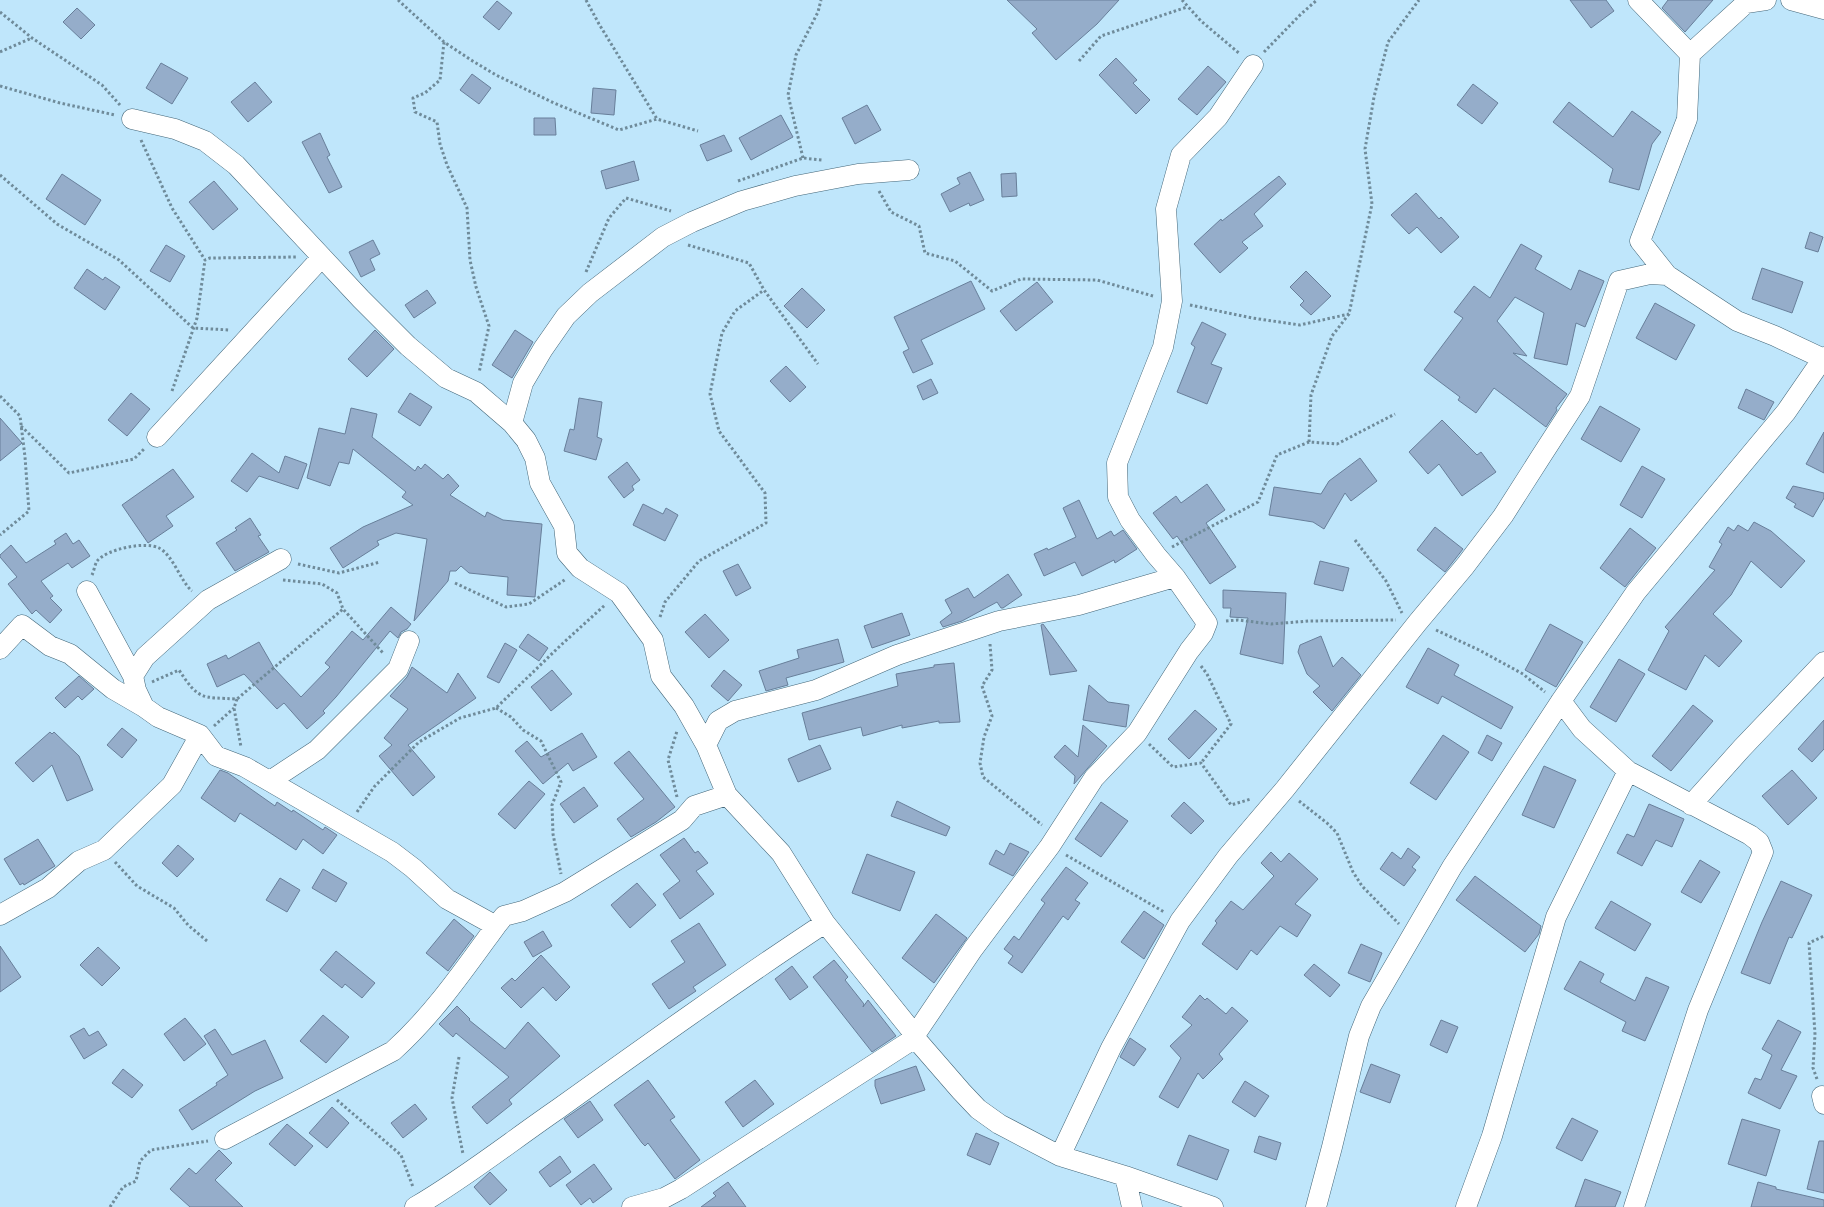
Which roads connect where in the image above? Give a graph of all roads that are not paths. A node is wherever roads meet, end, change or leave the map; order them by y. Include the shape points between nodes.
1 (1638, 0) edge
2 (1766, 0) edge
3 (1791, 0) edge
4 (1824, 9) edge
5 (1690, 54) junction
6 (1253, 65) road end
7 (132, 119) road end
8 (909, 170) dead end
9 (322, 257) junction
10 (1667, 275) junction
11 (1824, 358) edge
12 (512, 423) junction
13 (157, 437) road end
14 (280, 559) road end
15 (1175, 577) junction
16 (87, 591) road end
17 (409, 641) dead end
18 (0, 649) edge
19 (1824, 662) edge
20 (138, 691) junction
21 (1561, 701) junction
22 (200, 735) junction
23 (706, 745) junction
24 (1628, 771) junction
25 (270, 781) junction
26 (727, 795) junction
27 (1691, 805) junction
28 (0, 915) edge
29 (825, 923) junction
30 (496, 926) junction
31 (915, 1037) junction
32 (225, 1139) road end
33 (1060, 1156) junction
34 (1125, 1176) junction
35 (417, 1206) edge
36 (632, 1207) edge
37 (1132, 1207) edge
38 (1214, 1207) edge
39 (1316, 1207) edge
40 (1466, 1207) edge
41 (1634, 1207) edge

1 - 5 street
2 - 5 street via 1746,3
3 - 4 street
5 - 10 street via 1687,119 1640,241
6 - 15 street via 1218,117 1181,155 1166,209 1172,301 1163,347 1116,463 1118,497 1130,520
7 - 9 street via 175,129 205,142 236,165
8 - 12 street via 858,174 795,186 742,201 663,238 590,293 566,316 523,383
9 - 12 street via 408,346 446,378 476,392
9 - 13 street
10 - 11 street via 1737,321
10 - 33 street via 1650,274 1619,281 1580,396 1503,516 1465,566 1412,621 1285,790 1228,856 1180,921 1110,1048
11 - 21 street via 1774,426 1636,592
12 - 23 street via 526,440 535,458 540,483 564,526 567,553 580,568 619,593 653,640 661,676 684,706
14 - 20 street via 208,600 145,657
15 - 23 street via 1079,605 999,620 897,655 816,690 735,711 718,721
15 - 31 street via 1207,623 1203,633 1137,733 1094,778 1053,841 972,949
16 - 20 street
17 - 25 street via 398,669 317,750
18 - 20 street via 22,625 50,646 70,654 113,689
19 - 27 street
20 - 22 street via 158,717
21 - 24 street via 1582,729
21 - 39 street via 1452,867 1371,1006 1359,1036
22 - 25 street via 216,756
22 - 28 street via 172,785 104,850 80,861 48,888
23 - 26 street
24 - 27 street
24 - 40 street via 1556,917 1492,1136
25 - 30 street via 392,852 447,899
26 - 29 street via 780,853
26 - 30 street via 694,806 682,820 565,892 504,916
27 - 41 street via 1750,835 1759,842 1763,852 1698,1010
29 - 31 street
29 - 35 street via 712,998 466,1175
30 - 32 street via 413,1034 393,1051
31 - 33 street via 978,1109 998,1124
31 - 36 street via 682,1189
33 - 34 street
34 - 37 street
34 - 38 street

